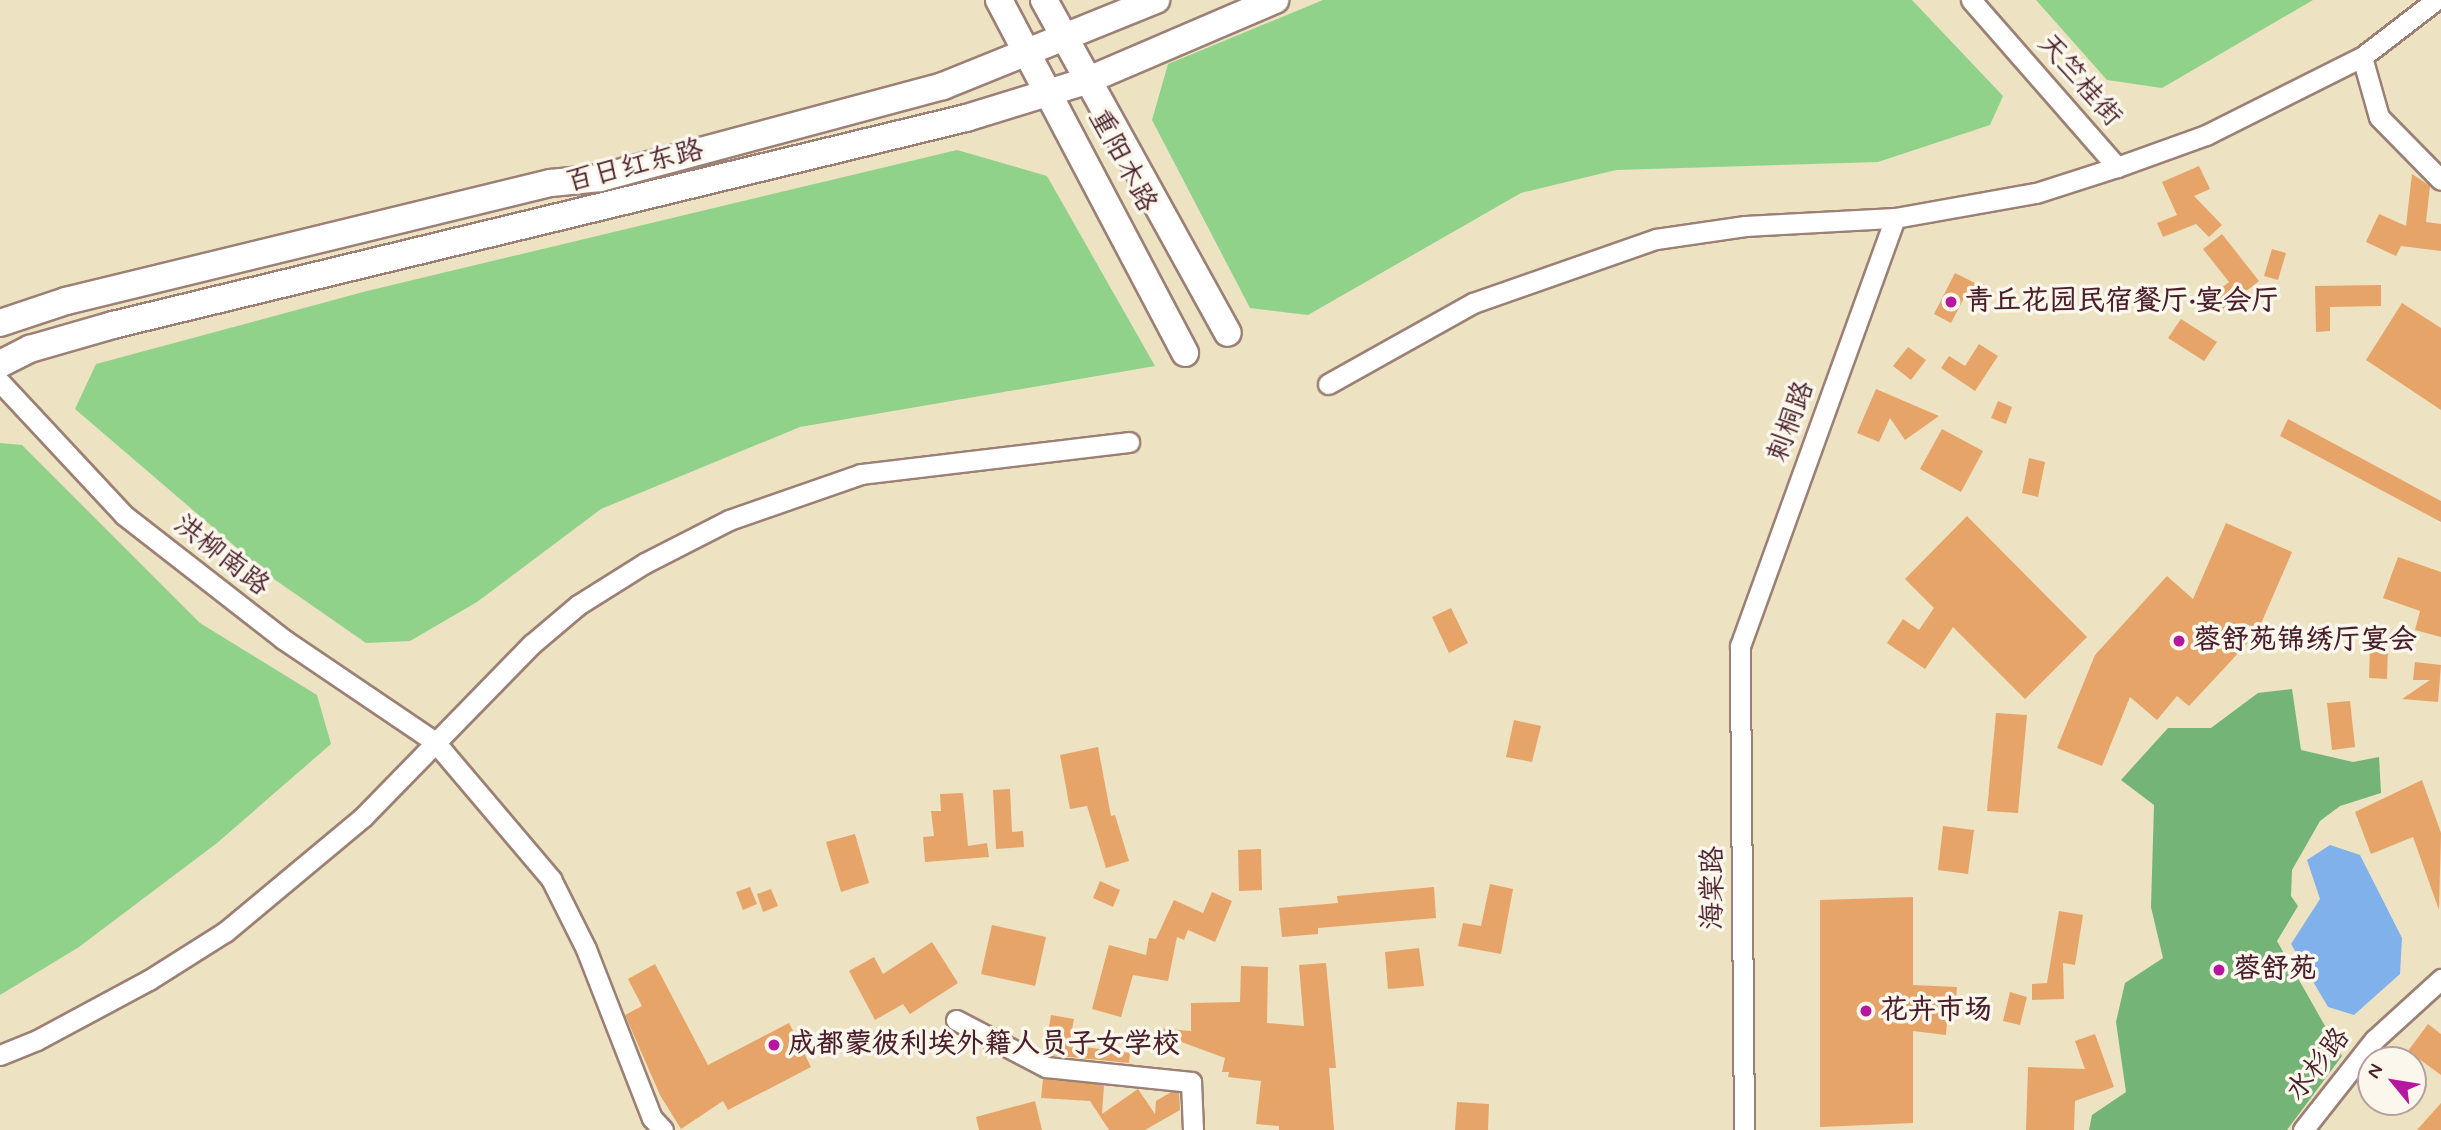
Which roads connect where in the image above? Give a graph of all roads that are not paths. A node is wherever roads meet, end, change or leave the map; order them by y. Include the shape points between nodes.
1 (999, 0) edge
2 (1044, 0) edge
3 (1156, 0) edge
4 (1275, 0) edge
5 (1970, 0) edge
6 (2436, 0) edge
7 (1067, 39) junction
8 (1029, 54) junction
9 (2362, 57) junction
10 (1086, 81) junction
11 (1051, 92) junction
12 (2117, 167) junction
13 (2441, 180) edge
14 (1895, 218) junction
15 (0, 323) edge
16 (1228, 333) dead end
17 (1185, 353) dead end
18 (0, 364) edge
19 (0, 382) edge
20 (1328, 384) dead end
21 (1129, 442) dead end
22 (1740, 646) joint
23 (435, 742) junction
24 (2441, 979) edge
25 (956, 1020) dead end
26 (0, 1055) edge
27 (652, 1126) edge
28 (1193, 1130) edge
29 (1744, 1130) edge
30 (2303, 1130) edge

1 - 8 street, 重阳木路
2 - 7 street, 重阳木路
3 - 7 street, 百日红东路
4 - 10 street, 百日红东路
5 - 12 street, 天竺桂街
6 - 9 street
7 - 8 street, 百日红东路
7 - 10 street, 重阳木路
8 - 11 street, 重阳木路
8 - 15 street, 百日红东路 via 943,86 600,178 551,183 120,288
9 - 12 street via 2206,135
9 - 13 street via 2379,117
10 - 11 street, 百日红东路
10 - 16 street, 重阳木路
11 - 17 street, 重阳木路
11 - 18 street, 百日红东路 via 967,118 113,325 30,349
12 - 14 street via 2036,192
14 - 20 street via 1745,226 1656,239 1473,303
14 - 22 street, 刺桐路
19 - 23 street, 洪柳南路 via 124,515 282,639
21 - 23 street via 861,474 729,520 578,605 490,683
22 - 29 street, 海棠路
23 - 26 street via 363,817 225,932 149,980
23 - 27 street, 洪柳南路 via 551,879 586,948
24 - 30 street, 水杉路 via 2374,1040
25 - 28 street via 1046,1067 1191,1082

